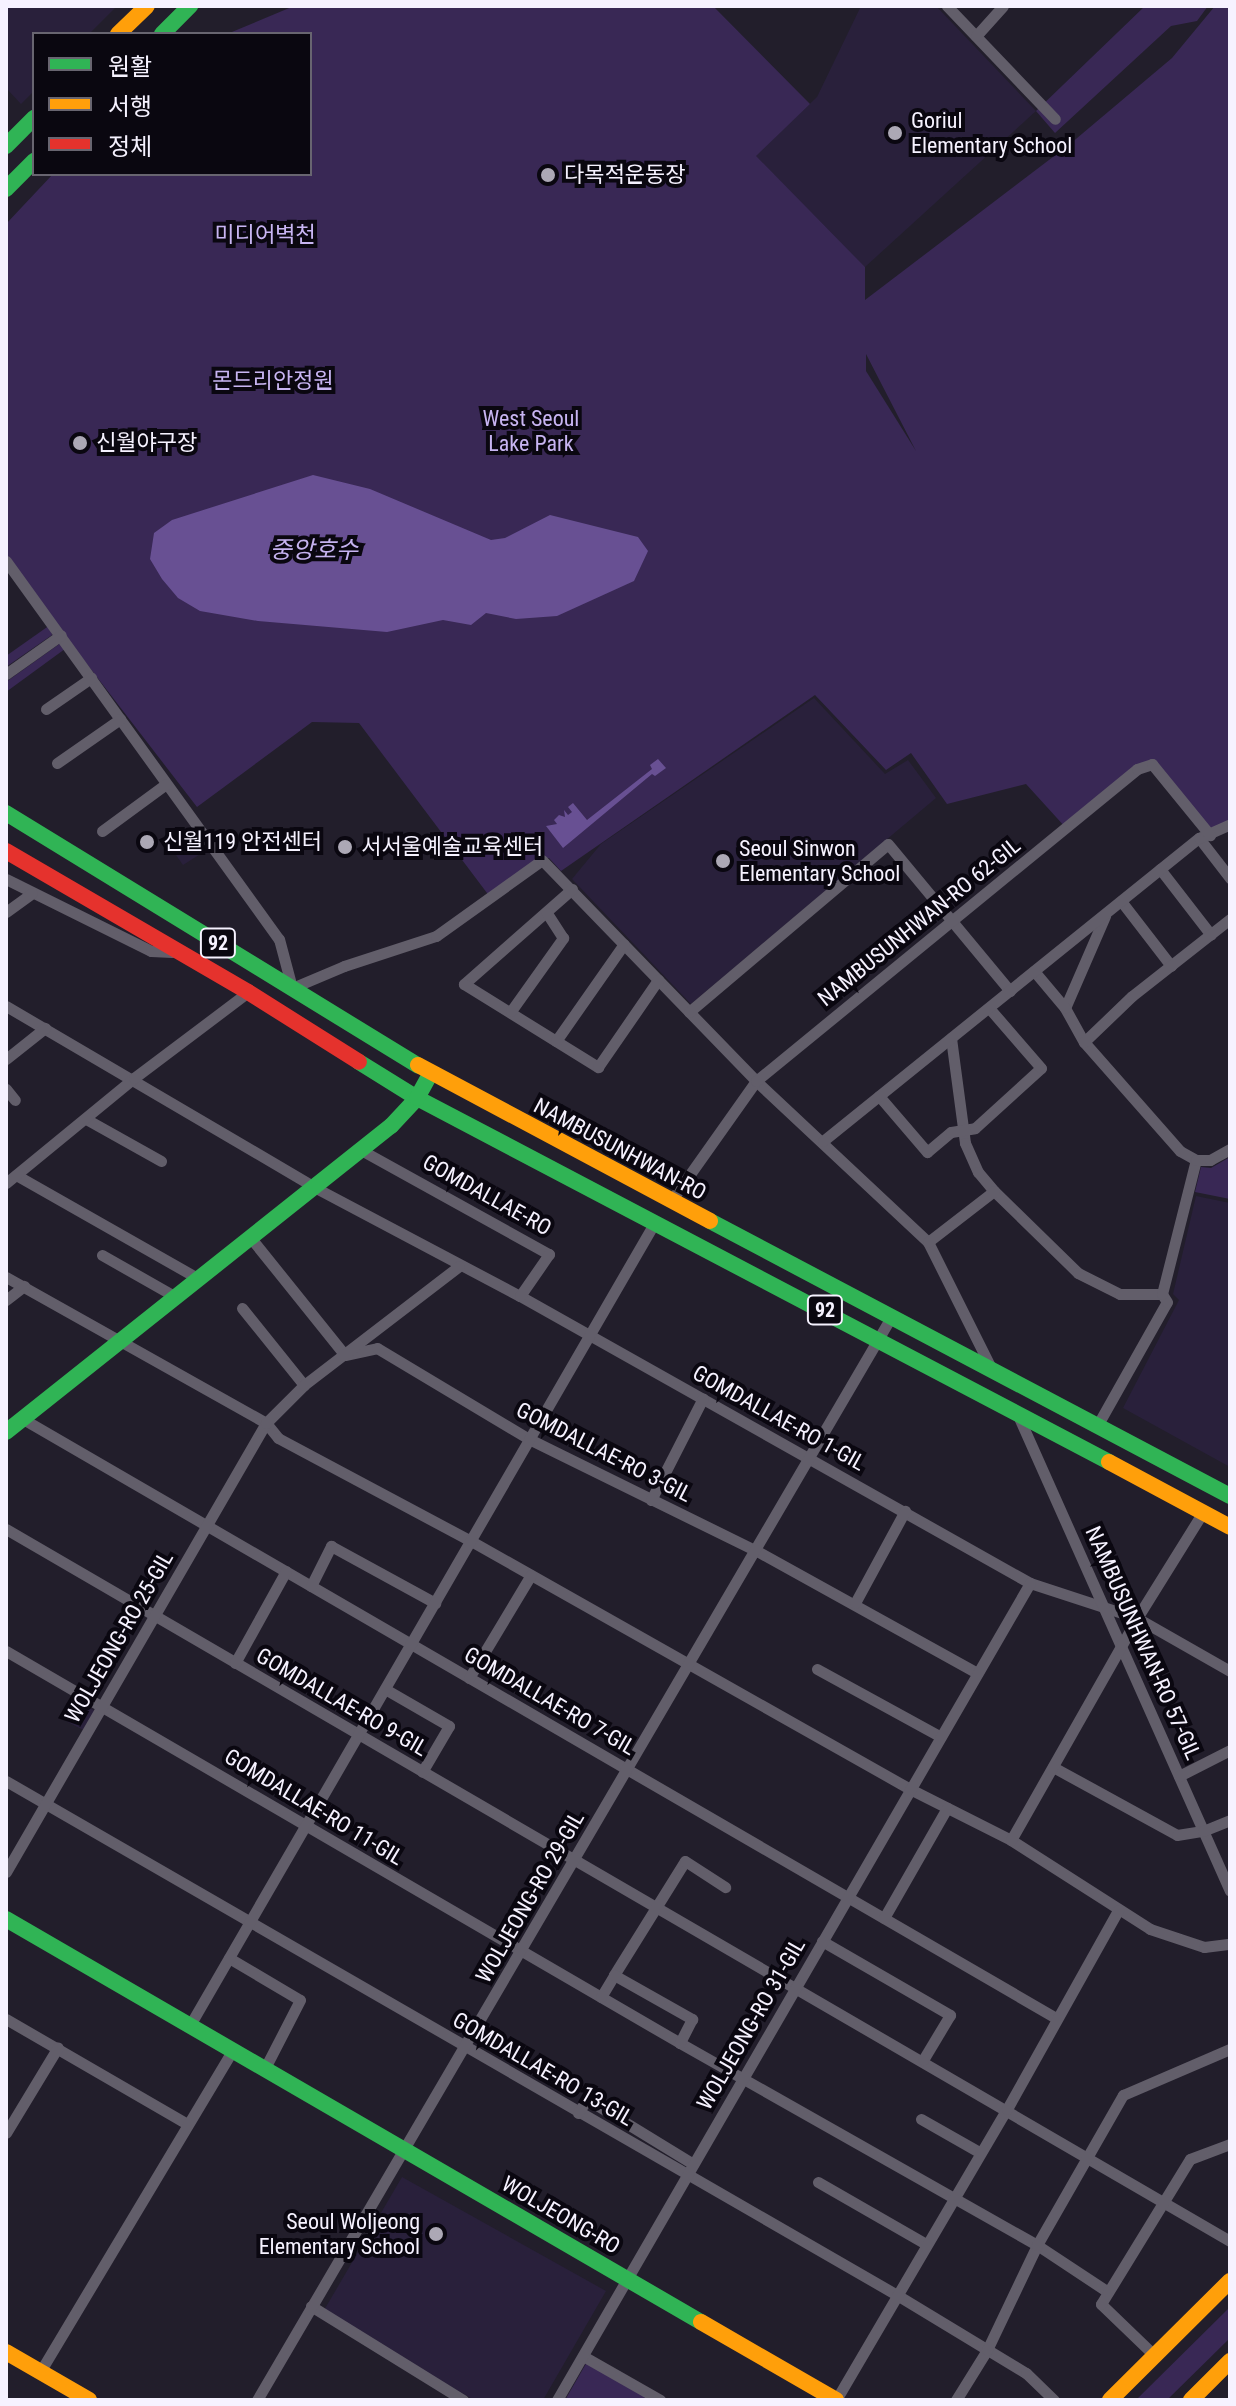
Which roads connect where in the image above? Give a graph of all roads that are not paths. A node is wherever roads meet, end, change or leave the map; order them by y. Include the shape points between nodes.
1 (147, 6) edge
2 (190, 6) edge
3 (947, 6) edge
4 (1003, 6) edge
5 (120, 32) edge
6 (164, 32) edge
7 (976, 36) junction
8 (1055, 119) dead end
9 (32, 120) edge
10 (9, 142) edge
11 (32, 163) edge
12 (6, 189) edge
13 (6, 561) edge
14 (61, 635) junction
15 (6, 674) edge
16 (91, 678) junction
17 (46, 709) dead end
18 (120, 719) junction
19 (57, 763) dead end
20 (166, 784) junction
21 (6, 813) edge
22 (1230, 824) edge
23 (102, 831) dead end
24 (1205, 836) junction
25 (6, 853) edge
26 (1160, 869) junction
27 (1230, 878) edge
28 (6, 879) edge
29 (572, 889) junction
30 (32, 893) junction
31 (1121, 901) junction
32 (6, 912) edge
33 (1107, 912) junction
34 (547, 913) junction
35 (1230, 919) edge
36 (953, 921) junction
37 (1211, 935) junction
38 (624, 944) junction
39 (179, 952) junction
40 (1171, 966) junction
41 (1034, 971) junction
42 (658, 980) junction
43 (292, 988) junction
44 (1010, 991) junction
45 (248, 992) junction
46 (6, 1006) edge
47 (989, 1008) junction
48 (1065, 1008) junction
49 (511, 1011) junction
50 (689, 1012) junction
51 (285, 1016) junction
52 (351, 1024) junction
53 (45, 1028) junction
54 (951, 1038) junction
55 (556, 1041) junction
56 (1084, 1042) junction
57 (6, 1059) edge
58 (431, 1073) junction
59 (134, 1078) junction
60 (756, 1081) junction
61 (6, 1089) edge
62 (879, 1096) junction
63 (417, 1098) junction
64 (15, 1100) dead end
65 (86, 1119) junction
66 (962, 1128) junction
67 (823, 1141) junction
68 (1230, 1149) edge
69 (361, 1150) junction
70 (1196, 1160) junction
71 (161, 1161) dead end
72 (11, 1179) edge
73 (314, 1187) junction
74 (994, 1191) junction
75 (671, 1201) junction
76 (655, 1222) junction
77 (250, 1237) junction
78 (928, 1242) junction
79 (102, 1255) dead end
80 (459, 1266) junction
81 (6, 1277) edge
82 (199, 1279) junction
83 (24, 1286) junction
84 (1162, 1294) junction
85 (520, 1296) junction
86 (176, 1297) junction
87 (6, 1300) edge
88 (242, 1308) dead end
89 (891, 1317) junction
90 (590, 1335) junction
91 (879, 1339) junction
92 (118, 1343) junction
93 (345, 1355) junction
94 (992, 1371) junction
95 (304, 1385) junction
96 (703, 1398) junction
97 (1017, 1413) junction
98 (23, 1419) junction
99 (266, 1423) junction
100 (1097, 1426) junction
101 (6, 1432) edge
102 (529, 1439) junction
103 (809, 1458) junction
104 (1230, 1496) edge
105 (651, 1500) junction
106 (905, 1511) junction
107 (1203, 1512) junction
108 (207, 1526) junction
109 (1230, 1527) edge
110 (6, 1529) edge
111 (471, 1541) junction
112 (757, 1551) junction
113 (286, 1571) junction
114 (531, 1575) junction
115 (1030, 1583) junction
116 (311, 1586) junction
117 (435, 1603) junction
118 (855, 1603) junction
119 (1107, 1608) junction
120 (155, 1615) junction
121 (1137, 1618) junction
122 (412, 1643) junction
123 (1123, 1647) junction
124 (6, 1651) edge
125 (235, 1663) junction
126 (689, 1664) junction
127 (817, 1669) dead end
128 (1230, 1671) edge
129 (977, 1673) junction
130 (469, 1678) junction
131 (385, 1689) junction
132 (105, 1706) junction
133 (358, 1735) junction
134 (941, 1737) junction
135 (1230, 1750) edge
136 (1053, 1767) junction
137 (627, 1769) junction
138 (422, 1772) junction
139 (1179, 1776) junction
140 (6, 1781) edge
141 (910, 1789) junction
142 (45, 1804) junction
143 (947, 1808) junction
144 (1230, 1820) edge
145 (305, 1826) junction
146 (1203, 1831) junction
147 (1011, 1840) junction
148 (574, 1861) junction
149 (6, 1872) edge
150 (725, 1887) dead end
151 (1230, 1891) edge
152 (848, 1897) junction
153 (659, 1907) junction
154 (1118, 1910) junction
155 (884, 1918) junction
156 (6, 1919) edge
157 (250, 1922) junction
158 (822, 1941) junction
159 (1230, 1944) edge
160 (521, 1951) junction
161 (229, 1958) junction
162 (614, 1975) junction
163 (796, 1986) junction
164 (601, 1997) junction
165 (1056, 2018) junction
166 (6, 2019) edge
167 (190, 2025) junction
168 (680, 2043) junction
169 (58, 2047) junction
170 (465, 2047) junction
171 (233, 2049) junction
172 (1230, 2049) edge
173 (923, 2060) junction
174 (265, 2068) junction
175 (742, 2079) junction
176 (1007, 2109) junction
177 (578, 2113) junction
178 (921, 2119) dead end
179 (187, 2124) junction
180 (6, 2133) edge
181 (1230, 2144) edge
182 (405, 2150) junction
183 (979, 2152) junction
184 (1086, 2156) junction
185 (693, 2164) junction
186 (686, 2175) junction
187 (818, 2182) dead end
188 (952, 2198) junction
189 (1164, 2202) junction
190 (1230, 2241) edge
191 (926, 2244) junction
192 (1037, 2245) junction
193 (626, 2278) junction
194 (1230, 2281) edge
195 (1108, 2292) junction
196 (897, 2295) junction
197 (311, 2306) junction
198 (987, 2350) junction
199 (6, 2352) edge
200 (583, 2356) junction
201 (1155, 2356) junction
202 (1230, 2361) edge
203 (40, 2372) junction
204 (816, 2395) edge
205 (654, 2398) edge
206 (89, 2400) edge
207 (257, 2400) edge
208 (463, 2400) edge
209 (557, 2400) edge
210 (836, 2400) edge
211 (956, 2400) edge
212 (1054, 2400) edge
213 (1110, 2400) edge
214 (1191, 2400) edge

1 - 5 main road
2 - 6 main road
3 - 7 street
4 - 7 street
7 - 8 street
9 - 10 main road
11 - 12 main road
13 - 14 street
14 - 15 street
14 - 16 street
16 - 17 street
16 - 18 street
18 - 19 street
18 - 20 street
20 - 23 street
20 - 43 street via 279,939
21 - 43 main road, NAMBUSUNHWAN-RO / 92
22 - 24 street
24 - 26 street
24 - 27 street
24 - 36 street, NAMBUSUNHWAN-RO 62-GIL via 1152,764 1137,769
25 - 39 main road, 92
26 - 31 street
26 - 37 street
28 - 30 street
29 - 34 street
29 - 38 street
29 - 43 street via 542,860 436,936
30 - 32 street
30 - 39 street via 151,951
31 - 33 street
31 - 40 street
33 - 41 street
33 - 48 street
34 - 49 street via 563,938
34 - 49 street via 464,984
35 - 37 street
36 - 44 street
36 - 50 street via 888,844
36 - 60 street, NAMBUSUNHWAN-RO 62-GIL
37 - 40 street
38 - 42 street
38 - 55 street
39 - 45 main road, 92
40 - 56 street
41 - 44 street
41 - 48 street
42 - 50 street
42 - 55 street via 598,1067
43 - 52 main road, NAMBUSUNHWAN-RO / 92
44 - 47 street
45 - 51 main road, 92
45 - 59 street
46 - 53 street, GOMDALLAE-RO 1-GIL
47 - 54 street
47 - 66 street via 1041,1068 975,1128
48 - 56 street
49 - 55 street
50 - 60 street
51 - 52 main road via 303,1016 346,1043 355,1035
51 - 63 main road, 92
52 - 58 main road, NAMBUSUNHWAN-RO / 92
53 - 57 street
53 - 59 street, GOMDALLAE-RO 1-GIL
54 - 62 street
54 - 66 street
56 - 70 street via 1180,1151
58 - 63 main road
58 - 75 main road, NAMBUSUNHWAN-RO / 92
59 - 65 street
59 - 73 street, GOMDALLAE-RO 1-GIL
60 - 67 street
60 - 75 street, NAMBUSUNHWAN-RO 62-GIL
61 - 64 street
62 - 66 street via 927,1152
62 - 67 street
63 - 69 main road
63 - 76 main road, 92
65 - 71 street
65 - 72 street
66 - 74 street via 978,1172
67 - 78 street
68 - 70 street via 1210,1160
69 - 73 main road
69 - 85 street, GOMDALLAE-RO via 549,1254
70 - 84 street
72 - 82 street
73 - 77 main road
73 - 80 street, GOMDALLAE-RO 1-GIL
74 - 78 street
74 - 84 street via 1078,1273 1120,1294
75 - 89 main road, NAMBUSUNHWAN-RO / 92
76 - 90 street
76 - 91 main road, 92
77 - 82 main road
77 - 93 street
78 - 94 street
79 - 86 street
80 - 85 street, GOMDALLAE-RO 1-GIL
80 - 93 street, WOLJEONG-RO 25-GIL
81 - 83 street
82 - 86 main road
83 - 87 street
83 - 92 street
84 - 100 street via 1167,1302
85 - 90 street, GOMDALLAE-RO 1-GIL
86 - 92 main road
88 - 95 street
89 - 91 street, WOLJEONG-RO 29-GIL
89 - 94 main road, NAMBUSUNHWAN-RO / 92
90 - 96 street, GOMDALLAE-RO 1-GIL
90 - 102 street
91 - 97 main road, 92
91 - 103 street, WOLJEONG-RO 29-GIL
92 - 98 main road
92 - 99 street
93 - 95 street, WOLJEONG-RO 25-GIL
93 - 102 street, GOMDALLAE-RO 3-GIL via 377,1348
94 - 100 main road, NAMBUSUNHWAN-RO / 92
95 - 99 street, WOLJEONG-RO 25-GIL
96 - 103 street, GOMDALLAE-RO 1-GIL
96 - 105 street
97 - 107 main road, 92
97 - 119 street, NAMBUSUNHWAN-RO 57-GIL
98 - 101 main road
98 - 108 street, GOMDALLAE-RO 7-GIL
99 - 108 street, WOLJEONG-RO 25-GIL
99 - 111 street via 278,1438
100 - 104 main road, NAMBUSUNHWAN-RO / 92
102 - 105 street, GOMDALLAE-RO 3-GIL
102 - 111 street
103 - 106 street, GOMDALLAE-RO 1-GIL
103 - 112 street, WOLJEONG-RO 29-GIL
105 - 112 street, GOMDALLAE-RO 3-GIL
106 - 115 street, GOMDALLAE-RO 1-GIL
106 - 118 street
107 - 109 main road, 92
107 - 121 street
108 - 113 street, GOMDALLAE-RO 7-GIL
108 - 120 street, WOLJEONG-RO 25-GIL
110 - 120 street, GOMDALLAE-RO 9-GIL
111 - 114 street
111 - 117 street
112 - 118 street, GOMDALLAE-RO 3-GIL
112 - 126 street, WOLJEONG-RO 29-GIL
113 - 116 street, GOMDALLAE-RO 7-GIL
113 - 125 street
114 - 126 street
114 - 130 street
115 - 119 street, GOMDALLAE-RO 1-GIL
115 - 129 street, WOLJEONG-RO 31-GIL
116 - 117 street via 331,1546
116 - 122 street, GOMDALLAE-RO 7-GIL
117 - 122 street
118 - 129 street, GOMDALLAE-RO 3-GIL
119 - 121 street, GOMDALLAE-RO 1-GIL
119 - 123 street, NAMBUSUNHWAN-RO 57-GIL
120 - 125 street, GOMDALLAE-RO 9-GIL
120 - 132 street, WOLJEONG-RO 25-GIL
121 - 123 street
121 - 128 street, GOMDALLAE-RO 1-GIL
122 - 130 street, GOMDALLAE-RO 7-GIL
122 - 131 street
123 - 136 street
123 - 139 street, NAMBUSUNHWAN-RO 57-GIL
124 - 132 street, GOMDALLAE-RO 11-GIL
125 - 133 street, GOMDALLAE-RO 9-GIL
126 - 137 street, WOLJEONG-RO 29-GIL
126 - 141 street
127 - 134 street
129 - 134 street, WOLJEONG-RO 31-GIL
130 - 137 street, GOMDALLAE-RO 7-GIL
131 - 133 street
131 - 138 street via 449,1726
132 - 142 street, WOLJEONG-RO 25-GIL
132 - 145 street, GOMDALLAE-RO 11-GIL
133 - 138 street, GOMDALLAE-RO 9-GIL
133 - 145 street
134 - 141 street, WOLJEONG-RO 31-GIL
135 - 139 street
136 - 146 street via 1177,1835
136 - 147 street
137 - 148 street, WOLJEONG-RO 29-GIL
137 - 152 street, GOMDALLAE-RO 7-GIL
138 - 148 street, GOMDALLAE-RO 9-GIL
139 - 146 street, NAMBUSUNHWAN-RO 57-GIL
140 - 142 street, GOMDALLAE-RO 13-GIL
141 - 143 street
141 - 152 street, WOLJEONG-RO 31-GIL
142 - 149 street, WOLJEONG-RO 25-GIL
142 - 157 street, GOMDALLAE-RO 13-GIL
143 - 147 street
143 - 155 street
144 - 146 street
145 - 157 street
145 - 160 street, GOMDALLAE-RO 11-GIL
146 - 151 street, NAMBUSUNHWAN-RO 57-GIL
147 - 154 street
148 - 153 street, GOMDALLAE-RO 9-GIL
148 - 160 street, WOLJEONG-RO 29-GIL
150 - 153 street via 685,1861
152 - 155 street, GOMDALLAE-RO 7-GIL
152 - 158 street, WOLJEONG-RO 31-GIL
153 - 162 street
153 - 163 street, GOMDALLAE-RO 9-GIL
154 - 159 street via 1150,1929 1204,1947
154 - 165 street
155 - 165 street, GOMDALLAE-RO 7-GIL
156 - 167 main road, WOLJEONG-RO
157 - 161 street
157 - 170 street, GOMDALLAE-RO 13-GIL
158 - 163 street, WOLJEONG-RO 31-GIL
158 - 173 street via 950,2015
160 - 164 street, GOMDALLAE-RO 11-GIL
160 - 170 street, WOLJEONG-RO 29-GIL
161 - 167 street
161 - 174 street via 300,2000
162 - 164 street
162 - 168 street via 692,2019
163 - 173 street, GOMDALLAE-RO 9-GIL
163 - 175 street, WOLJEONG-RO 31-GIL
164 - 168 street, GOMDALLAE-RO 11-GIL
165 - 176 street
166 - 169 street
167 - 171 main road, WOLJEONG-RO
168 - 175 street, GOMDALLAE-RO 11-GIL
169 - 179 street
169 - 180 street
170 - 177 street, GOMDALLAE-RO 13-GIL
170 - 182 street, WOLJEONG-RO 29-GIL
171 - 174 main road, WOLJEONG-RO
171 - 179 street
172 - 184 street via 1123,2095
173 - 176 street, GOMDALLAE-RO 9-GIL
174 - 182 main road, WOLJEONG-RO
175 - 185 street, WOLJEONG-RO 31-GIL
175 - 188 street, GOMDALLAE-RO 11-GIL
176 - 183 street
176 - 184 street, GOMDALLAE-RO 9-GIL
177 - 185 street via 587,2099
177 - 186 street, GOMDALLAE-RO 13-GIL
178 - 183 street
179 - 203 street
181 - 189 street via 1190,2159
182 - 193 main road, WOLJEONG-RO
182 - 197 street, WOLJEONG-RO 29-GIL
183 - 188 street
184 - 189 street, GOMDALLAE-RO 9-GIL
184 - 192 street
185 - 186 street, WOLJEONG-RO 31-GIL
186 - 193 street, WOLJEONG-RO 31-GIL
186 - 196 street, GOMDALLAE-RO 13-GIL
187 - 191 street
188 - 191 street
188 - 192 street, GOMDALLAE-RO 11-GIL
189 - 190 street, GOMDALLAE-RO 9-GIL
189 - 195 street
191 - 196 street
192 - 195 street, GOMDALLAE-RO 11-GIL
192 - 198 street
193 - 200 street, WOLJEONG-RO 31-GIL
193 - 204 main road, WOLJEONG-RO
194 - 201 main road
195 - 201 street via 1101,2304
196 - 198 street, GOMDALLAE-RO 13-GIL
196 - 210 street
197 - 207 street, WOLJEONG-RO 29-GIL
197 - 208 street
198 - 211 street
198 - 212 street, GOMDALLAE-RO 13-GIL via 1026,2373
199 - 203 main road
200 - 205 street
200 - 209 street, WOLJEONG-RO 31-GIL
201 - 213 main road
202 - 214 main road
203 - 206 main road
204 - 210 main road, WOLJEONG-RO

